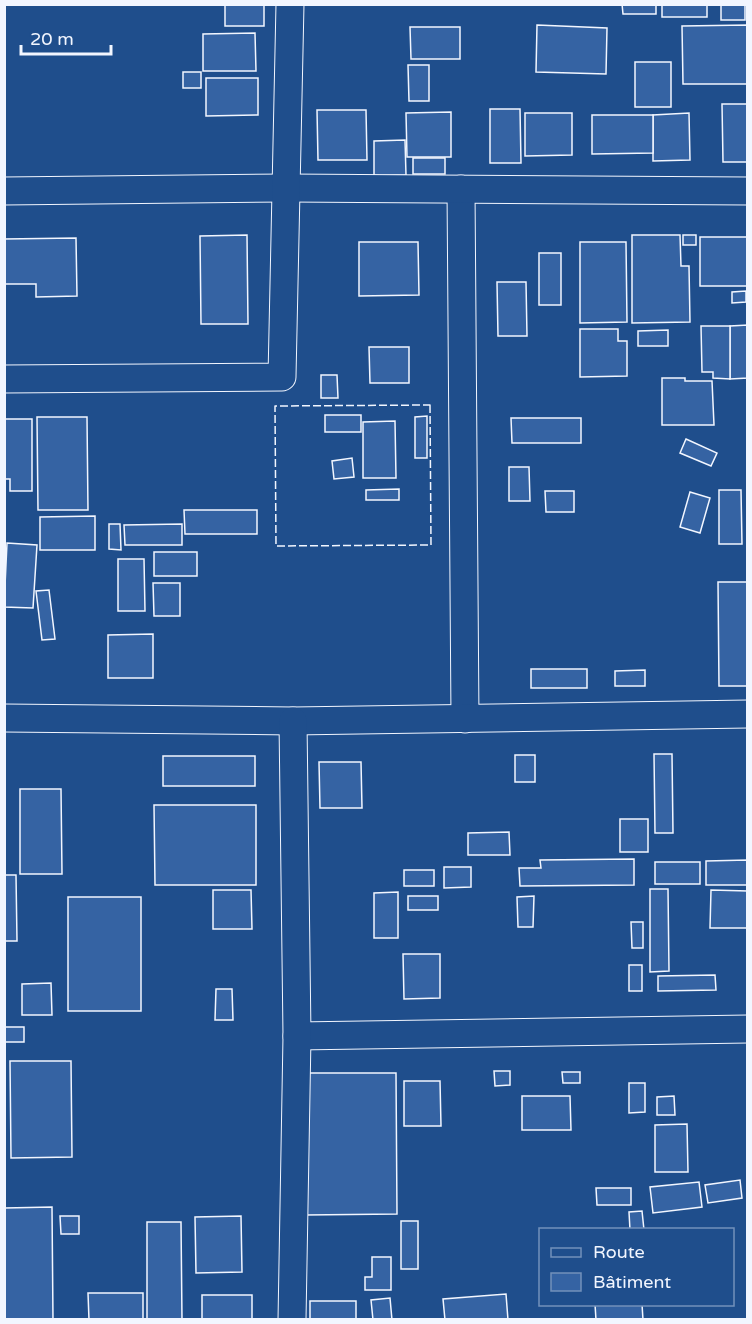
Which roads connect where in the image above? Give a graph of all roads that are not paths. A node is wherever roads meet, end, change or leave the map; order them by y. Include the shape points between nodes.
1 (290, 4) edge
2 (288, 188) junction
3 (461, 189) junction
4 (4, 191) edge
5 (747, 191) edge
6 (4, 379) edge
7 (747, 714) edge
8 (4, 718) edge
9 (465, 718) junction
10 (293, 721) junction
11 (747, 1029) edge
12 (297, 1036) junction
13 (292, 1320) edge

1 - 2 street
2 - 3 street
2 - 4 street
2 - 6 street via 282,377
3 - 5 street
3 - 9 street
7 - 9 street
8 - 10 street
9 - 10 street
10 - 12 street
11 - 12 street
12 - 13 street

